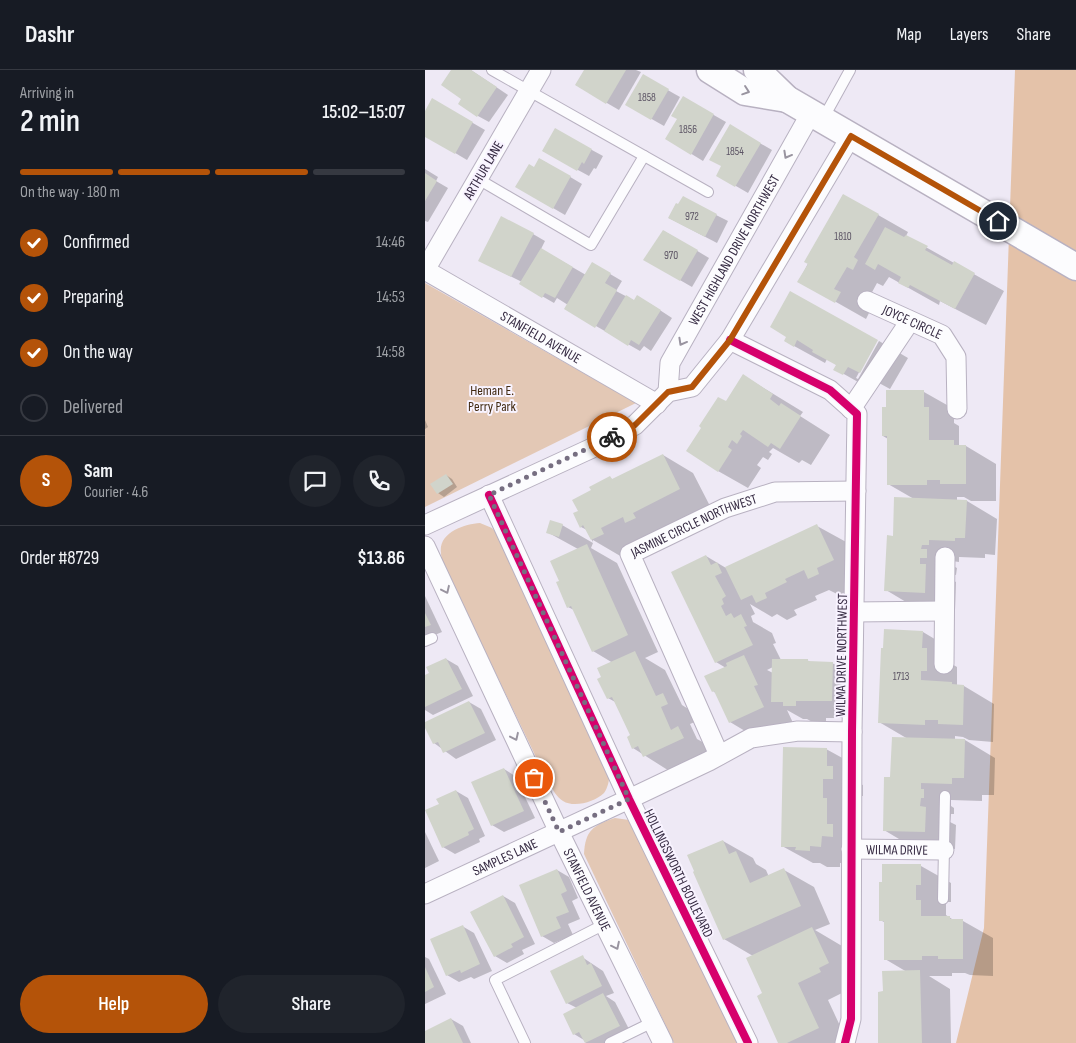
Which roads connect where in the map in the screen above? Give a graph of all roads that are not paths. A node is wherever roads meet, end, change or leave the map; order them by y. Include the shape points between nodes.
1 (492, 70) edge
2 (541, 70) edge
3 (710, 70) edge
4 (757, 70) edge
5 (850, 70) edge
6 (529, 91) junction
7 (787, 99) junction
8 (817, 116) junction
9 (851, 136) junction
10 (644, 156) junction
11 (478, 179) junction
12 (708, 192) dead end
13 (1076, 267) edge
14 (425, 270) edge
15 (867, 301) dead end
16 (910, 321) junction
17 (730, 340) junction
18 (663, 398) junction
19 (851, 409) junction
20 (957, 409) dead end
21 (856, 491) junction
22 (489, 495) junction
23 (425, 525) edge
24 (425, 546) edge
25 (945, 557) dead end
26 (944, 611) junction
27 (854, 612) junction
28 (944, 664) dead end
29 (852, 732) junction
30 (719, 754) junction
31 (945, 796) dead end
32 (629, 799) junction
33 (559, 832) junction
34 (851, 849) junction
35 (943, 850) junction
36 (425, 894) edge
37 (943, 898) dead end
38 (605, 924) junction
39 (653, 1022) junction
40 (525, 1043) edge
41 (610, 1043) edge
42 (663, 1043) edge
43 (748, 1043) edge
44 (845, 1043) edge

1 - 6 lane
2 - 6 street, ARTHUR LANE
3 -> 7 street via 745,92
4 - 7 street
5 - 8 lane
6 - 10 lane
6 - 11 street, ARTHUR LANE
7 - 8 street
8 - 9 street
8 -> 18 street, WEST HIGHLAND DRIVE NORTHWEST via 670,363
9 - 13 street
9 - 17 street
10 - 11 lane via 591,245
10 - 12 lane
11 - 14 street, ARTHUR LANE
14 - 18 street, STANFIELD AVENUE
15 - 16 street, JOYCE CIRCLE
16 - 19 street
16 - 20 street, JOYCE CIRCLE via 942,336 956,357
17 - 18 street via 692,387
17 - 19 street via 830,390
18 - 22 street via 635,425
19 - 21 street, WILMA DRIVE NORTHWEST via 857,414
21 - 27 street, WILMA DRIVE NORTHWEST
21 - 30 street, JASMINE CIRCLE NORTHWEST via 775,492 725,508 630,554
22 - 23 street
22 - 32 street, HOLLINGSWORTH BOULEVARD
24 -> 33 street, STANFIELD AVENUE
25 - 26 street
26 - 27 street
26 - 28 street
27 - 29 street, WILMA DRIVE NORTHWEST
29 - 30 street, SAMPLES LANE via 798,731 751,738
29 - 34 street, WILMA DRIVE NORTHWEST
30 - 32 street, SAMPLES LANE
31 - 35 lane
32 - 33 street, SAMPLES LANE
32 - 43 street, HOLLINGSWORTH BOULEVARD
33 - 36 street, SAMPLES LANE
33 - 38 street, STANFIELD AVENUE
34 - 35 street, WILMA DRIVE
34 - 44 street, WILMA DRIVE NORTHWEST via 851,1019
35 - 37 lane
38 -> 39 street, STANFIELD AVENUE
38 - 40 lane via 495,980
39 - 41 lane
39 - 42 street, STANFIELD AVENUE

